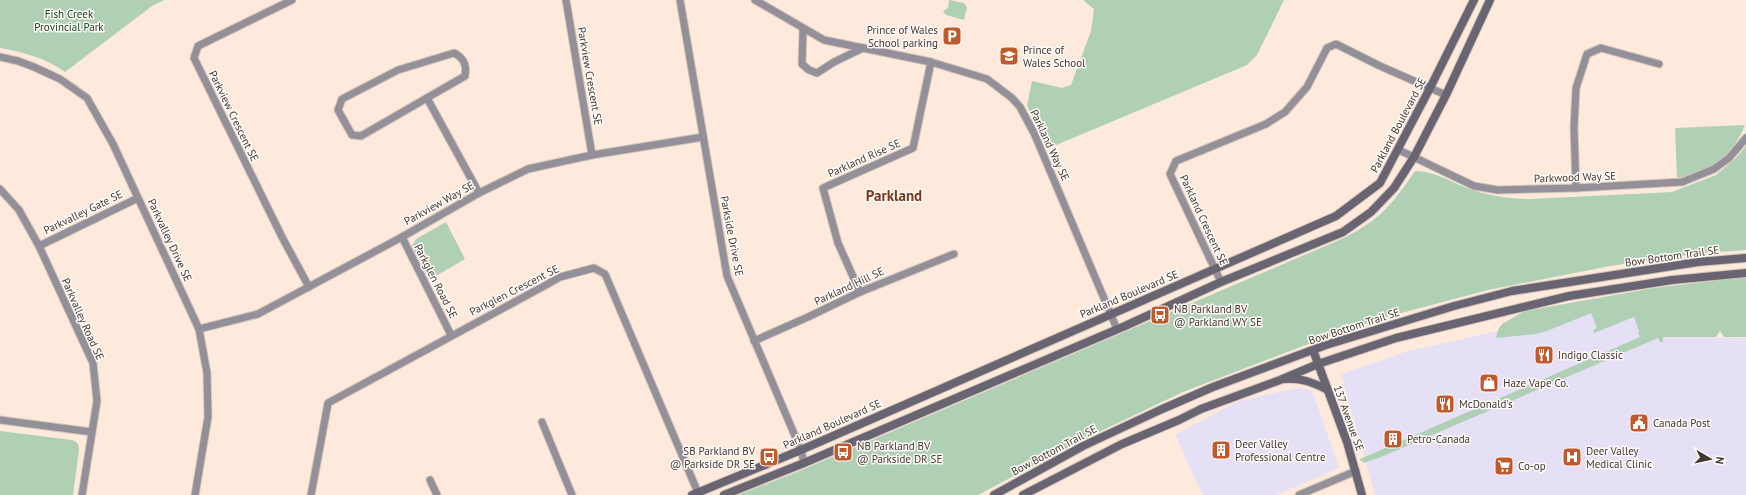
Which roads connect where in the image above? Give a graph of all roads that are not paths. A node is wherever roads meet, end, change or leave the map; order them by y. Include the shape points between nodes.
1 (292, 0) edge
2 (566, 0) edge
3 (680, 0) edge
4 (755, 0) edge
5 (1474, 0) edge
6 (1490, 0) edge
7 (803, 29) junction
8 (863, 48) junction
9 (0, 57) edge
10 (931, 62) junction
11 (1659, 64) dead end
12 (1430, 88) junction
13 (1446, 95) junction
14 (427, 98) junction
15 (703, 137) junction
16 (1746, 138) edge
17 (1399, 150) junction
18 (592, 155) junction
19 (1414, 157) junction
20 (1576, 188) junction
21 (0, 189) edge
22 (479, 193) junction
23 (138, 198) junction
24 (402, 237) junction
25 (39, 246) junction
26 (954, 254) dead end
27 (1746, 258) edge
28 (1215, 269) junction
29 (1746, 273) edge
30 (1221, 282) junction
31 (309, 287) junction
32 (860, 292) junction
33 (1111, 313) junction
34 (200, 329) junction
35 (1117, 329) junction
36 (451, 335) junction
37 (754, 341) junction
38 (1313, 350) junction
39 (1318, 364) junction
40 (1280, 380) junction
41 (1326, 389) junction
42 (0, 420) edge
43 (542, 422) dead end
44 (92, 432) junction
45 (801, 450) junction
46 (804, 463) junction
47 (1356, 471) junction
48 (430, 480) dead end
49 (696, 494) edge
50 (82, 495) edge
51 (195, 495) edge
52 (311, 495) edge
53 (437, 495) edge
54 (572, 495) edge
55 (724, 495) edge
56 (994, 495) edge
57 (1023, 495) edge
58 (1299, 495) edge
59 (1362, 495) edge

1 - 31 street, Parkview Crescent SE via 198,46 194,58
2 - 18 street, Parkview Crescent SE
3 - 15 street, Parkside Drive SE
4 - 7 street, Parkland Way SE
5 - 12 street, Parkland Boulevard SE
6 - 13 street
7 - 8 street, Parkland Way SE via 824,40
7 - 8 street via 802,64 808,70 817,73
8 - 10 street, Parkland Way SE
9 - 23 street, Parkvalley Drive SE via 34,66 60,79 87,98 113,144
10 - 32 street, Parkland Rise SE via 913,148 823,188 838,242
10 - 33 street, Parkland Way SE via 987,79 1020,107 1034,133
11 - 20 street via 1601,48 1587,54 1576,88
12 - 13 street, Parkland Crescent SE
12 - 17 street, Parkland Boulevard SE
12 - 28 street, Parkland Crescent SE via 1336,44 1327,48 1307,87 1284,112 1266,124 1176,161 1170,174
13 - 19 street
14 - 14 street via 361,136 352,135 338,110 342,99 398,70 454,53 462,57 466,69 465,76
14 - 22 street
15 - 18 street, Parkview Way SE
15 - 37 street, Parkside Drive SE via 727,276
16 - 20 street, Parkwood Way SE via 1729,158 1714,169 1682,182
17 - 19 street, Parkwood Way SE
17 - 28 street, Parkland Boulevard SE via 1380,183 1336,216
18 - 22 street, Parkview Way SE via 528,169
19 - 20 street, Parkwood Way SE via 1474,186 1498,190
19 - 30 street via 1394,188 1376,208 1343,232
21 - 25 street, Parkvalley Road SE via 18,210
22 - 24 street, Parkview Way SE
23 - 25 street, Parkvalley Gate SE
23 - 34 street, Parkvalley Drive SE
24 - 31 street, Parkview Way SE
24 - 36 street, Parkglen Road SE
25 - 44 street, Parkvalley Road SE via 93,363 97,401
26 - 32 street, Parkland Hill SE
27 - 38 street, Bow Bottom Trail SE via 1698,262 1512,291 1454,306
28 - 30 street, Parkland Crescent SE
28 - 33 street, Parkland Boulevard SE
29 - 39 street via 1672,280 1569,296 1396,338
30 - 35 street
31 - 34 street, Parkview Way SE via 258,314
32 - 37 street, Parkland Hill SE
33 - 35 street, Parkland Way SE
33 - 45 street, Parkland Boulevard SE
34 - 51 street, Parkvalley Drive SE via 207,373 208,417
35 - 46 street
36 - 49 street, Parkglen Crescent SE via 560,277 594,268 605,274
36 - 52 street, Parkglen Crescent SE via 328,403
37 - 45 street, Parkside Drive SE
38 - 39 street, 137 Avenue SE
38 - 56 street, Bow Bottom Trail SE via 1220,384 1160,410 1083,446
39 - 40 street
39 - 41 street, 137 Avenue SE
40 - 41 street via 1302,379
40 - 57 street via 1201,409 1122,444
41 - 47 street, 137 Avenue SE
42 - 44 street
43 - 54 street
44 - 50 street, Parkvalley Road SE
45 - 46 street, Parkside Drive SE
45 - 49 street, Parkland Boulevard SE
46 - 55 street
47 - 58 street
47 - 59 street, 137 Avenue SE
48 - 53 street

